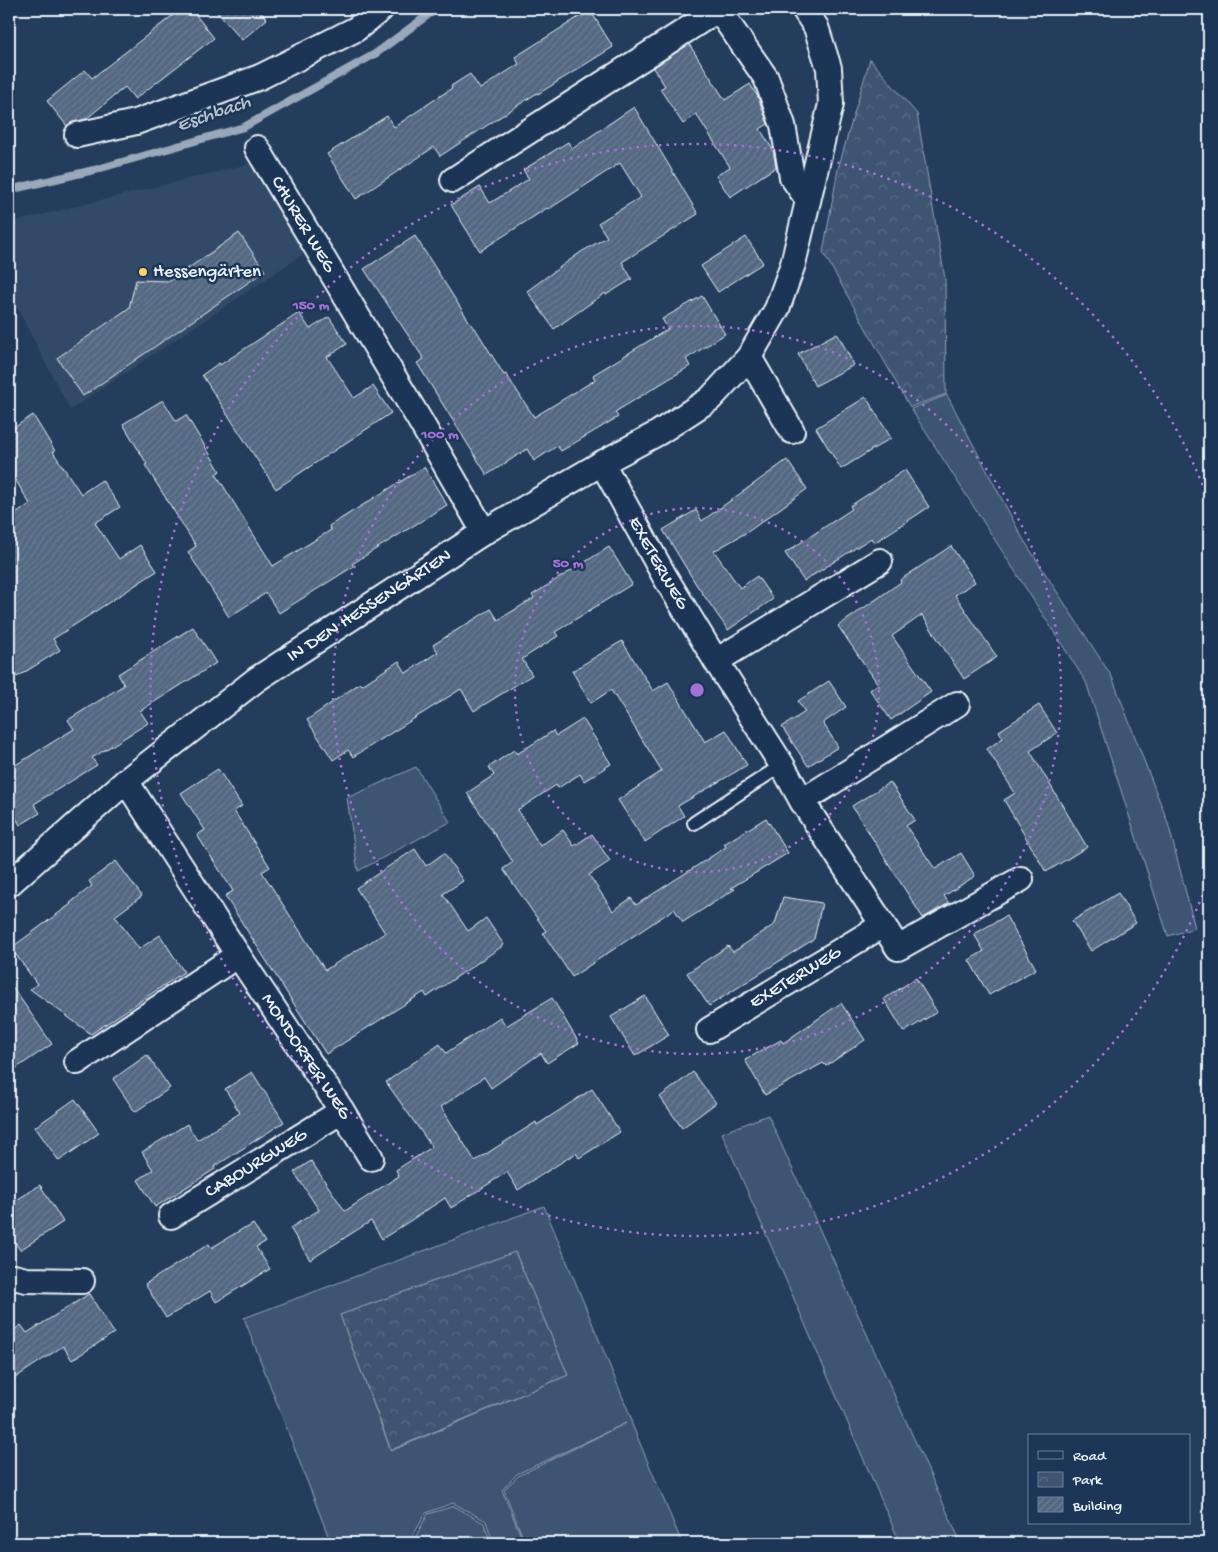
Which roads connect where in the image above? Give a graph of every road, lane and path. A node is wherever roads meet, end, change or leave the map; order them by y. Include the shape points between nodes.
1 (381, 9) edge
2 (719, 9) edge
3 (804, 9) edge
4 (77, 135) dead end
5 (257, 148) dead end
6 (453, 180) dead end
7 (808, 200) junction
8 (749, 357) junction
9 (792, 431) dead end
10 (602, 464) junction
11 (484, 532) junction
12 (880, 561) dead end
13 (716, 661) junction
14 (957, 704) dead end
15 (782, 765) junction
16 (126, 780) junction
17 (802, 801) junction
18 (694, 823) dead end
19 (1021, 879) dead end
20 (9, 884) edge
21 (883, 925) junction
22 (238, 955) junction
23 (710, 1030) dead end
24 (77, 1062) dead end
25 (342, 1111) junction
26 (371, 1158) dead end
27 (171, 1216) dead end
28 (10, 1275) edge
29 (82, 1281) dead end

1 - 4 street via 356,29 260,77 136,122
2 - 6 street
2 - 7 street via 766,78 782,125 792,177
3 - 7 street, IN DEN HESSENGÄRTEN via 816,27 829,68 830,104
5 - 11 street, CHURER WEG
7 - 8 street, IN DEN HESSENGÄRTEN via 793,264 777,309
8 - 9 street
8 - 10 street, IN DEN HESSENGÄRTEN via 710,399
10 - 11 street, IN DEN HESSENGÄRTEN
10 - 13 street, EXETERWEG via 664,577
11 - 16 street, IN DEN HESSENGÄRTEN via 257,679
12 - 13 street
13 - 15 street, EXETERWEG
14 - 17 street
15 - 17 street, EXETERWEG
15 - 18 lane
16 - 20 street, IN DEN HESSENGÄRTEN
16 - 22 street, MONDORFER WEG
17 - 21 street, EXETERWEG
19 - 21 street, EXETERWEG via 898,948
21 - 23 street, EXETERWEG
22 - 24 street
22 - 25 street, MONDORFER WEG
25 - 26 street, MONDORFER WEG
25 - 27 street, CABOURGWEG
28 - 29 street via 26,1280

